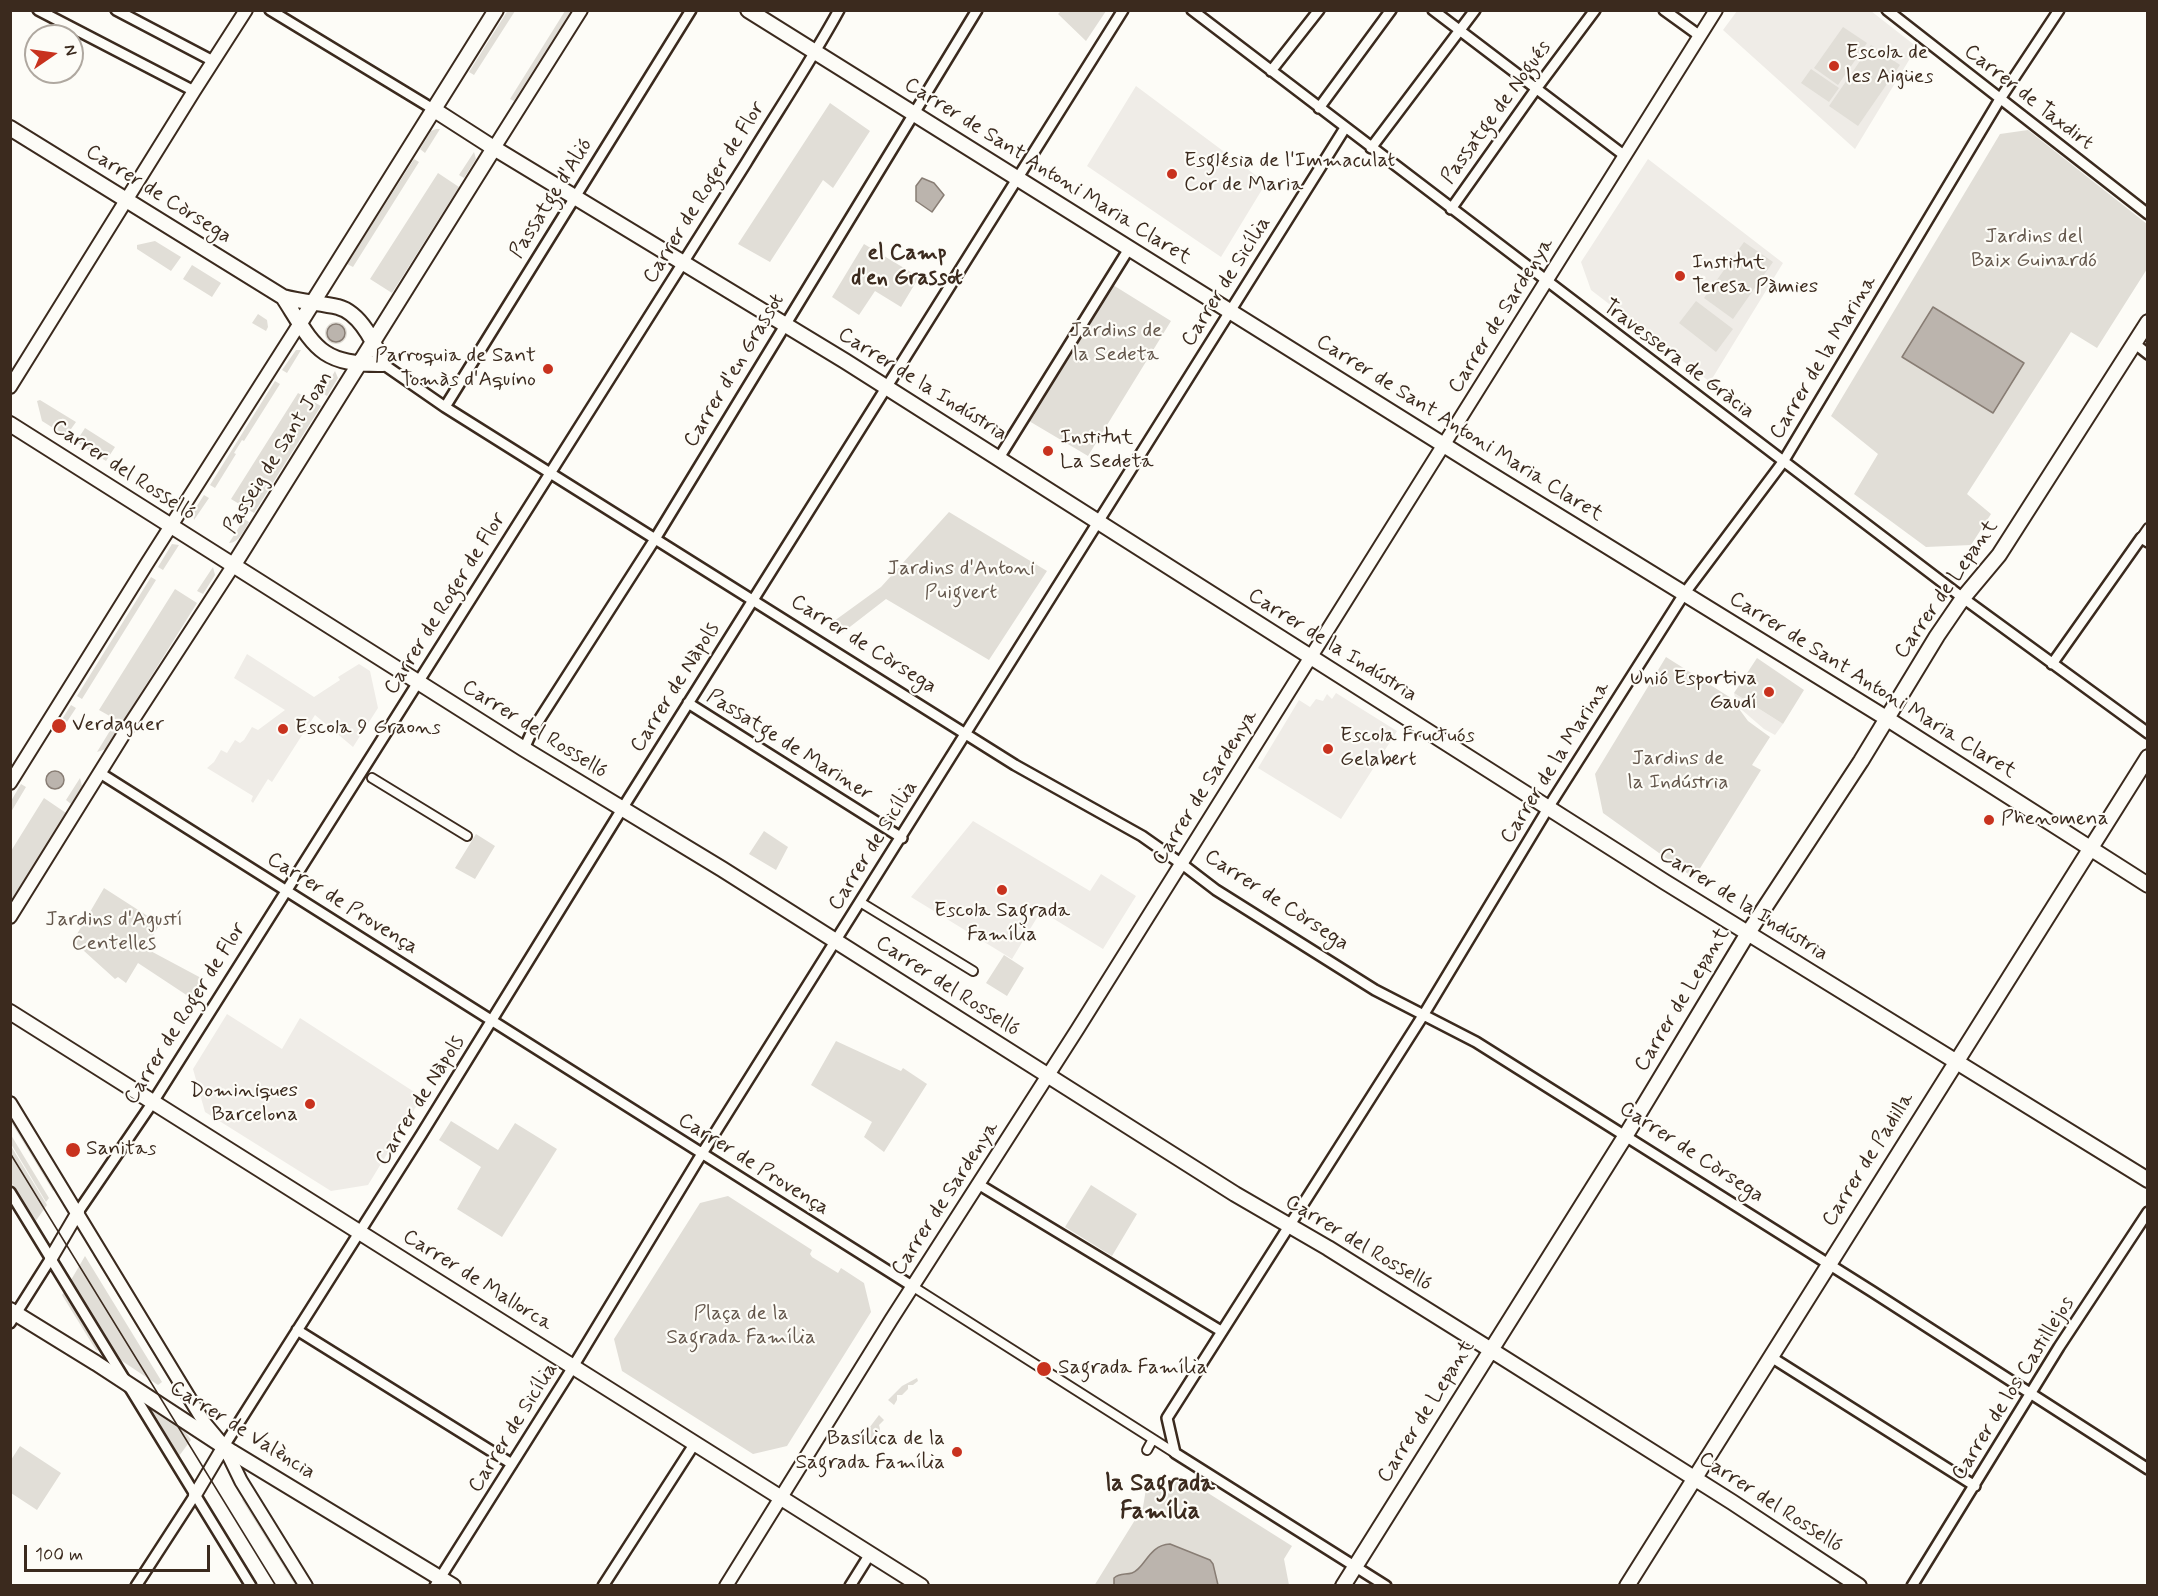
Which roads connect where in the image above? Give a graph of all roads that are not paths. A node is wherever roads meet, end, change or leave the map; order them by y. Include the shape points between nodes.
1 (38, 10) edge
2 (116, 10) edge
3 (246, 10) edge
4 (270, 10) edge
5 (496, 10) edge
6 (581, 10) edge
7 (691, 10) edge
8 (748, 10) edge
9 (839, 10) edge
10 (977, 10) edge
11 (1123, 10) edge
12 (1192, 10) edge
13 (1319, 10) edge
14 (1391, 10) edge
15 (1432, 10) edge
16 (1475, 10) edge
17 (1595, 10) edge
18 (1664, 10) edge
19 (1716, 10) edge
20 (1887, 10) edge
21 (2059, 10) edge
22 (1460, 31) junction
23 (1700, 36) junction
24 (815, 53) junction
25 (213, 61) junction
26 (1271, 71) junction
27 (1536, 89) junction
28 (194, 91) junction
29 (2000, 99) junction
30 (1319, 108) junction
31 (433, 109) junction
32 (913, 114) junction
33 (1346, 128) junction
34 (10, 129) edge
35 (494, 148) junction
36 (1371, 148) junction
37 (1625, 156) junction
38 (1017, 178) junction
39 (575, 196) junction
40 (126, 200) junction
41 (1450, 209) junction
42 (2148, 214) edge
43 (1130, 248) junction
44 (683, 262) junction
45 (1547, 282) junction
46 (283, 297) junction
47 (312, 304) junction
48 (1231, 310) junction
49 (2148, 322) edge
50 (300, 323) junction
51 (784, 324) junction
52 (374, 342) junction
53 (2134, 343) junction
54 (2148, 354) edge
55 (360, 364) junction
56 (383, 364) junction
57 (10, 387) edge
58 (886, 387) junction
59 (445, 407) junction
60 (10, 424) edge
61 (1445, 445) junction
62 (999, 458) junction
63 (1783, 462) junction
64 (550, 473) junction
65 (1098, 522) junction
66 (170, 526) junction
67 (2148, 528) edge
68 (655, 538) junction
69 (2144, 540) edge
70 (232, 566) junction
71 (1684, 594) junction
72 (1963, 598) junction
73 (752, 600) junction
74 (1311, 658) junction
75 (2052, 664) junction
76 (418, 682) junction
77 (688, 703) junction
78 (1887, 718) junction
79 (2148, 733) edge
80 (965, 734) junction
81 (524, 749) junction
82 (2148, 757) edge
83 (100, 773) junction
84 (372, 778) dead end
85 (10, 783) edge
86 (1549, 807) junction
87 (622, 808) junction
88 (467, 836) dead end
89 (902, 838) junction
90 (2090, 848) junction
91 (1181, 863) junction
92 (2148, 885) edge
93 (286, 891) junction
94 (860, 902) junction
95 (10, 917) edge
96 (1748, 933) junction
97 (836, 941) junction
98 (973, 971) dead end
99 (10, 1012) edge
100 (1424, 1014) junction
101 (492, 1021) junction
102 (1955, 1062) junction
103 (1047, 1076) junction
104 (153, 1102) junction
105 (10, 1103) edge
106 (1626, 1135) junction
107 (702, 1154) junction
108 (2148, 1180) edge
109 (978, 1184) junction
110 (10, 1192) edge
111 (78, 1212) junction
112 (2148, 1212) edge
113 (1289, 1225) junction
114 (360, 1232) junction
115 (51, 1258) junction
116 (1828, 1265) junction
117 (912, 1286) junction
118 (12, 1316) edge
119 (297, 1330) junction
120 (1221, 1331) junction
121 (1491, 1350) junction
122 (1771, 1357) junction
123 (574, 1366) junction
124 (126, 1382) junction
125 (2030, 1394) junction
126 (1153, 1439) junction
127 (695, 1443) junction
128 (224, 1446) junction
129 (1146, 1450) dead end
130 (1175, 1453) junction
131 (512, 1464) junction
132 (2148, 1469) edge
133 (1695, 1479) junction
134 (1975, 1486) junction
135 (195, 1495) junction
136 (780, 1497) junction
137 (870, 1554) junction
138 (1355, 1566) junction
139 (438, 1581) edge
140 (1632, 1584) edge
141 (135, 1586) edge
142 (251, 1586) edge
143 (306, 1586) edge
144 (453, 1586) edge
145 (603, 1586) edge
146 (726, 1586) edge
147 (850, 1586) edge
148 (921, 1586) edge
149 (1343, 1586) edge
150 (1386, 1586) edge
151 (1859, 1586) edge
152 (1912, 1586) edge

1 - 28 street
2 - 25 street
3 - 25 street
4 - 31 street
5 - 31 main road
6 - 35 street, Passeig de Sant Joan
7 - 39 street, Passatge d'Alió
8 - 24 main road, Carrer de Sant Antoni Maria Claret
9 - 24 street, Carrer de Roger de Flor
10 - 32 street, Carrer d'en Grassot
11 - 38 street, Carrer de Nàpols
12 - 26 street, Travessera de Gràcia
13 - 26 street
14 - 30 street
15 - 22 street
16 - 22 street
17 - 27 street, Passatge de Nogués
18 - 23 street
19 - 23 street, Carrer de Sardenya
20 - 29 street, Carrer de Taxdirt
21 - 29 street, Carrer de la Marina
22 - 27 street
22 - 36 street
23 - 37 street, Carrer de Sardenya
24 - 32 main road, Carrer de Sant Antoni Maria Claret
24 - 44 street, Carrer de Roger de Flor
25 - 28 street
26 - 30 street, Travessera de Gràcia
27 - 37 street
27 - 41 street, Passatge de Nogués
28 - 40 street
29 - 42 street, Carrer de Taxdirt
29 - 63 street, Carrer de la Marina
30 - 33 street, Travessera de Gràcia
31 - 35 main road, Carrer de la Indústria
31 - 47 main road
32 - 38 main road, Carrer de Sant Antoni Maria Claret
32 - 51 street, Carrer d'en Grassot
33 - 36 street, Travessera de Gràcia
33 - 48 street, Carrer de Sicília
34 - 40 main road, Carrer de Còrsega
35 - 39 main road, Carrer de la Indústria
35 - 52 main road, Passeig de Sant Joan
36 - 41 street, Travessera de Gràcia
37 - 45 street, Carrer de Sardenya
38 - 43 main road, Carrer de Sant Antoni Maria Claret
38 - 58 street, Carrer de Nàpols
39 - 44 main road, Carrer de la Indústria
39 - 59 street, Passatge d'Alió
40 - 46 main road, Carrer de Còrsega
40 - 57 street
41 - 45 street, Travessera de Gràcia
43 - 48 main road, Carrer de Sant Antoni Maria Claret
43 - 62 street
44 - 51 main road, Carrer de la Indústria
44 - 64 street, Carrer de Roger de Flor
45 - 61 street, Carrer de Sardenya
45 - 63 street, Travessera de Gràcia
46 - 47 main road
46 - 50 main road
47 - 50 main road
47 - 52 main road via 349,312
48 - 61 main road, Carrer de Sant Antoni Maria Claret
48 - 65 street, Carrer de Sicília
49 - 53 main road, Carrer de Lepant
50 - 55 main road via 322,352
50 - 66 street
51 - 58 main road, Carrer de la Indústria
51 - 68 street, Carrer d'en Grassot
52 - 55 main road, Passeig de Sant Joan
52 - 56 main road
53 - 54 street
53 - 72 main road, Carrer de Lepant via 2001,552
55 - 56 main road
55 - 70 main road, Passeig de Sant Joan
56 - 59 street, Carrer de Còrsega
58 - 62 main road, Carrer de la Indústria
58 - 73 street, Carrer de Nàpols
59 - 64 street, Carrer de Còrsega
60 - 66 main road, Carrer del Rosselló
61 - 71 main road, Carrer de Sant Antoni Maria Claret
61 - 74 street, Carrer de Sardenya
62 - 65 main road, Carrer de la Indústria
63 - 71 street, Carrer de la Marina
63 - 72 street, Travessera de Gràcia
64 - 68 street, Carrer de Còrsega
64 - 76 street, Carrer de Roger de Flor
65 - 74 main road, Carrer de la Indústria
65 - 80 street, Carrer de Sicília
66 - 70 main road, Carrer del Rosselló
66 - 85 street
67 - 69 street
68 - 73 street, Carrer de Còrsega
68 - 81 street, Carrer d'en Grassot
69 - 75 street
70 - 76 main road, Carrer del Rosselló
70 - 83 street, Passeig de Sant Joan
71 - 78 main road, Carrer de Sant Antoni Maria Claret
71 - 86 street, Carrer de la Marina
72 - 75 street, Travessera de Gràcia
72 - 78 main road, Carrer de Lepant
73 - 77 street, Carrer de Nàpols
73 - 80 street, Carrer de Còrsega
74 - 86 main road, Carrer de la Indústria
74 - 91 street, Carrer de Sardenya
75 - 79 street, Travessera de Gràcia
76 - 81 main road, Carrer del Rosselló
76 - 93 street, Carrer de Roger de Flor
77 - 87 street, Carrer de Nàpols
77 - 89 street, Passatge de Mariner
78 - 90 main road, Carrer de Sant Antoni Maria Claret
78 - 96 main road, Carrer de Lepant
80 - 89 street, Carrer de Sicília
80 - 91 street, Carrer de Còrsega via 1142,836
81 - 87 main road, Carrer del Rosselló
82 - 90 main road, Carrer de Padilla
83 - 93 street, Carrer de Provença
83 - 95 street, Passeig de Sant Joan
84 - 88 street
86 - 96 main road, Carrer de la Indústria
86 - 100 street, Carrer de la Marina
87 - 97 main road, Carrer del Rosselló
87 - 101 street, Carrer de Nàpols
89 - 94 street, Carrer de Sicília
90 - 92 main road, Carrer de Sant Antoni Maria Claret
90 - 102 main road, Carrer de Padilla
91 - 100 street, Carrer de Còrsega via 1216,890 1375,990
91 - 103 street, Carrer de Sardenya
93 - 101 street, Carrer de Provença
93 - 104 street, Carrer de Roger de Flor
94 - 97 street, Carrer de Sicília
94 - 98 street
96 - 102 main road, Carrer de la Indústria
96 - 106 main road, Carrer de Lepant
97 - 103 main road, Carrer del Rosselló
97 - 107 street, Carrer de Sicília
99 - 104 main road, Carrer de Mallorca
100 - 106 street, Carrer de Còrsega
100 - 113 street, Carrer de la Marina
101 - 107 street, Carrer de Provença
101 - 114 street, Carrer de Nàpols
102 - 108 main road, Carrer de la Indústria
102 - 116 main road, Carrer de Padilla
103 - 109 street, Carrer de Sardenya
103 - 113 main road, Carrer del Rosselló
104 - 111 street, Carrer de Roger de Flor
104 - 114 main road, Carrer de Mallorca
105 - 111 street
106 - 116 street, Carrer de Còrsega
106 - 121 main road, Carrer de Lepant
107 - 117 street, Carrer de Provença
107 - 123 street, Carrer de Sicília
109 - 117 street, Carrer de Sardenya
109 - 120 street
110 - 115 street
111 - 115 street
111 - 128 street via 204,1422
112 - 125 street, Carrer de los Castillejos
113 - 120 street, Carrer de la Marina
113 - 121 main road, Carrer del Rosselló
114 - 119 street, Carrer de Nàpols
114 - 123 main road, Carrer de Mallorca
115 - 118 street
115 - 124 street
116 - 122 main road, Carrer de Padilla
116 - 125 street, Carrer de Còrsega
117 - 126 street, Carrer de Provença
117 - 136 street, Carrer de Sardenya
118 - 124 main road, Carrer de València
119 - 128 street, Carrer de Nàpols
119 - 131 street
120 - 130 street, Carrer de la Marina via 1167,1418
121 - 133 main road, Carrer del Rosselló
121 - 138 main road, Carrer de Lepant
122 - 133 main road, Carrer de Padilla
122 - 134 street
123 - 127 main road, Carrer de Mallorca
123 - 131 street, Carrer de Sicília
124 - 128 main road, Carrer de València
124 - 135 street
125 - 132 street, Carrer de Còrsega
125 - 134 street, Carrer de los Castillejos
126 - 129 street
126 - 130 street, Carrer de Provença
127 - 136 main road, Carrer de Mallorca
127 - 145 street
128 - 135 street
128 - 139 main road, Carrer de València
128 - 143 street
130 - 138 street, Carrer de Provença
131 - 139 street, Carrer de Sicília
133 - 140 main road, Carrer de Padilla
133 - 151 main road, Carrer del Rosselló
134 - 152 street, Carrer de los Castillejos
135 - 141 street
135 - 142 street
136 - 137 main road, Carrer de Mallorca
136 - 146 street, Carrer de Sardenya
137 - 147 street
137 - 148 main road, Carrer de Mallorca
138 - 149 main road, Carrer de Lepant
138 - 150 street, Carrer de Provença
139 - 144 main road, Carrer de València

